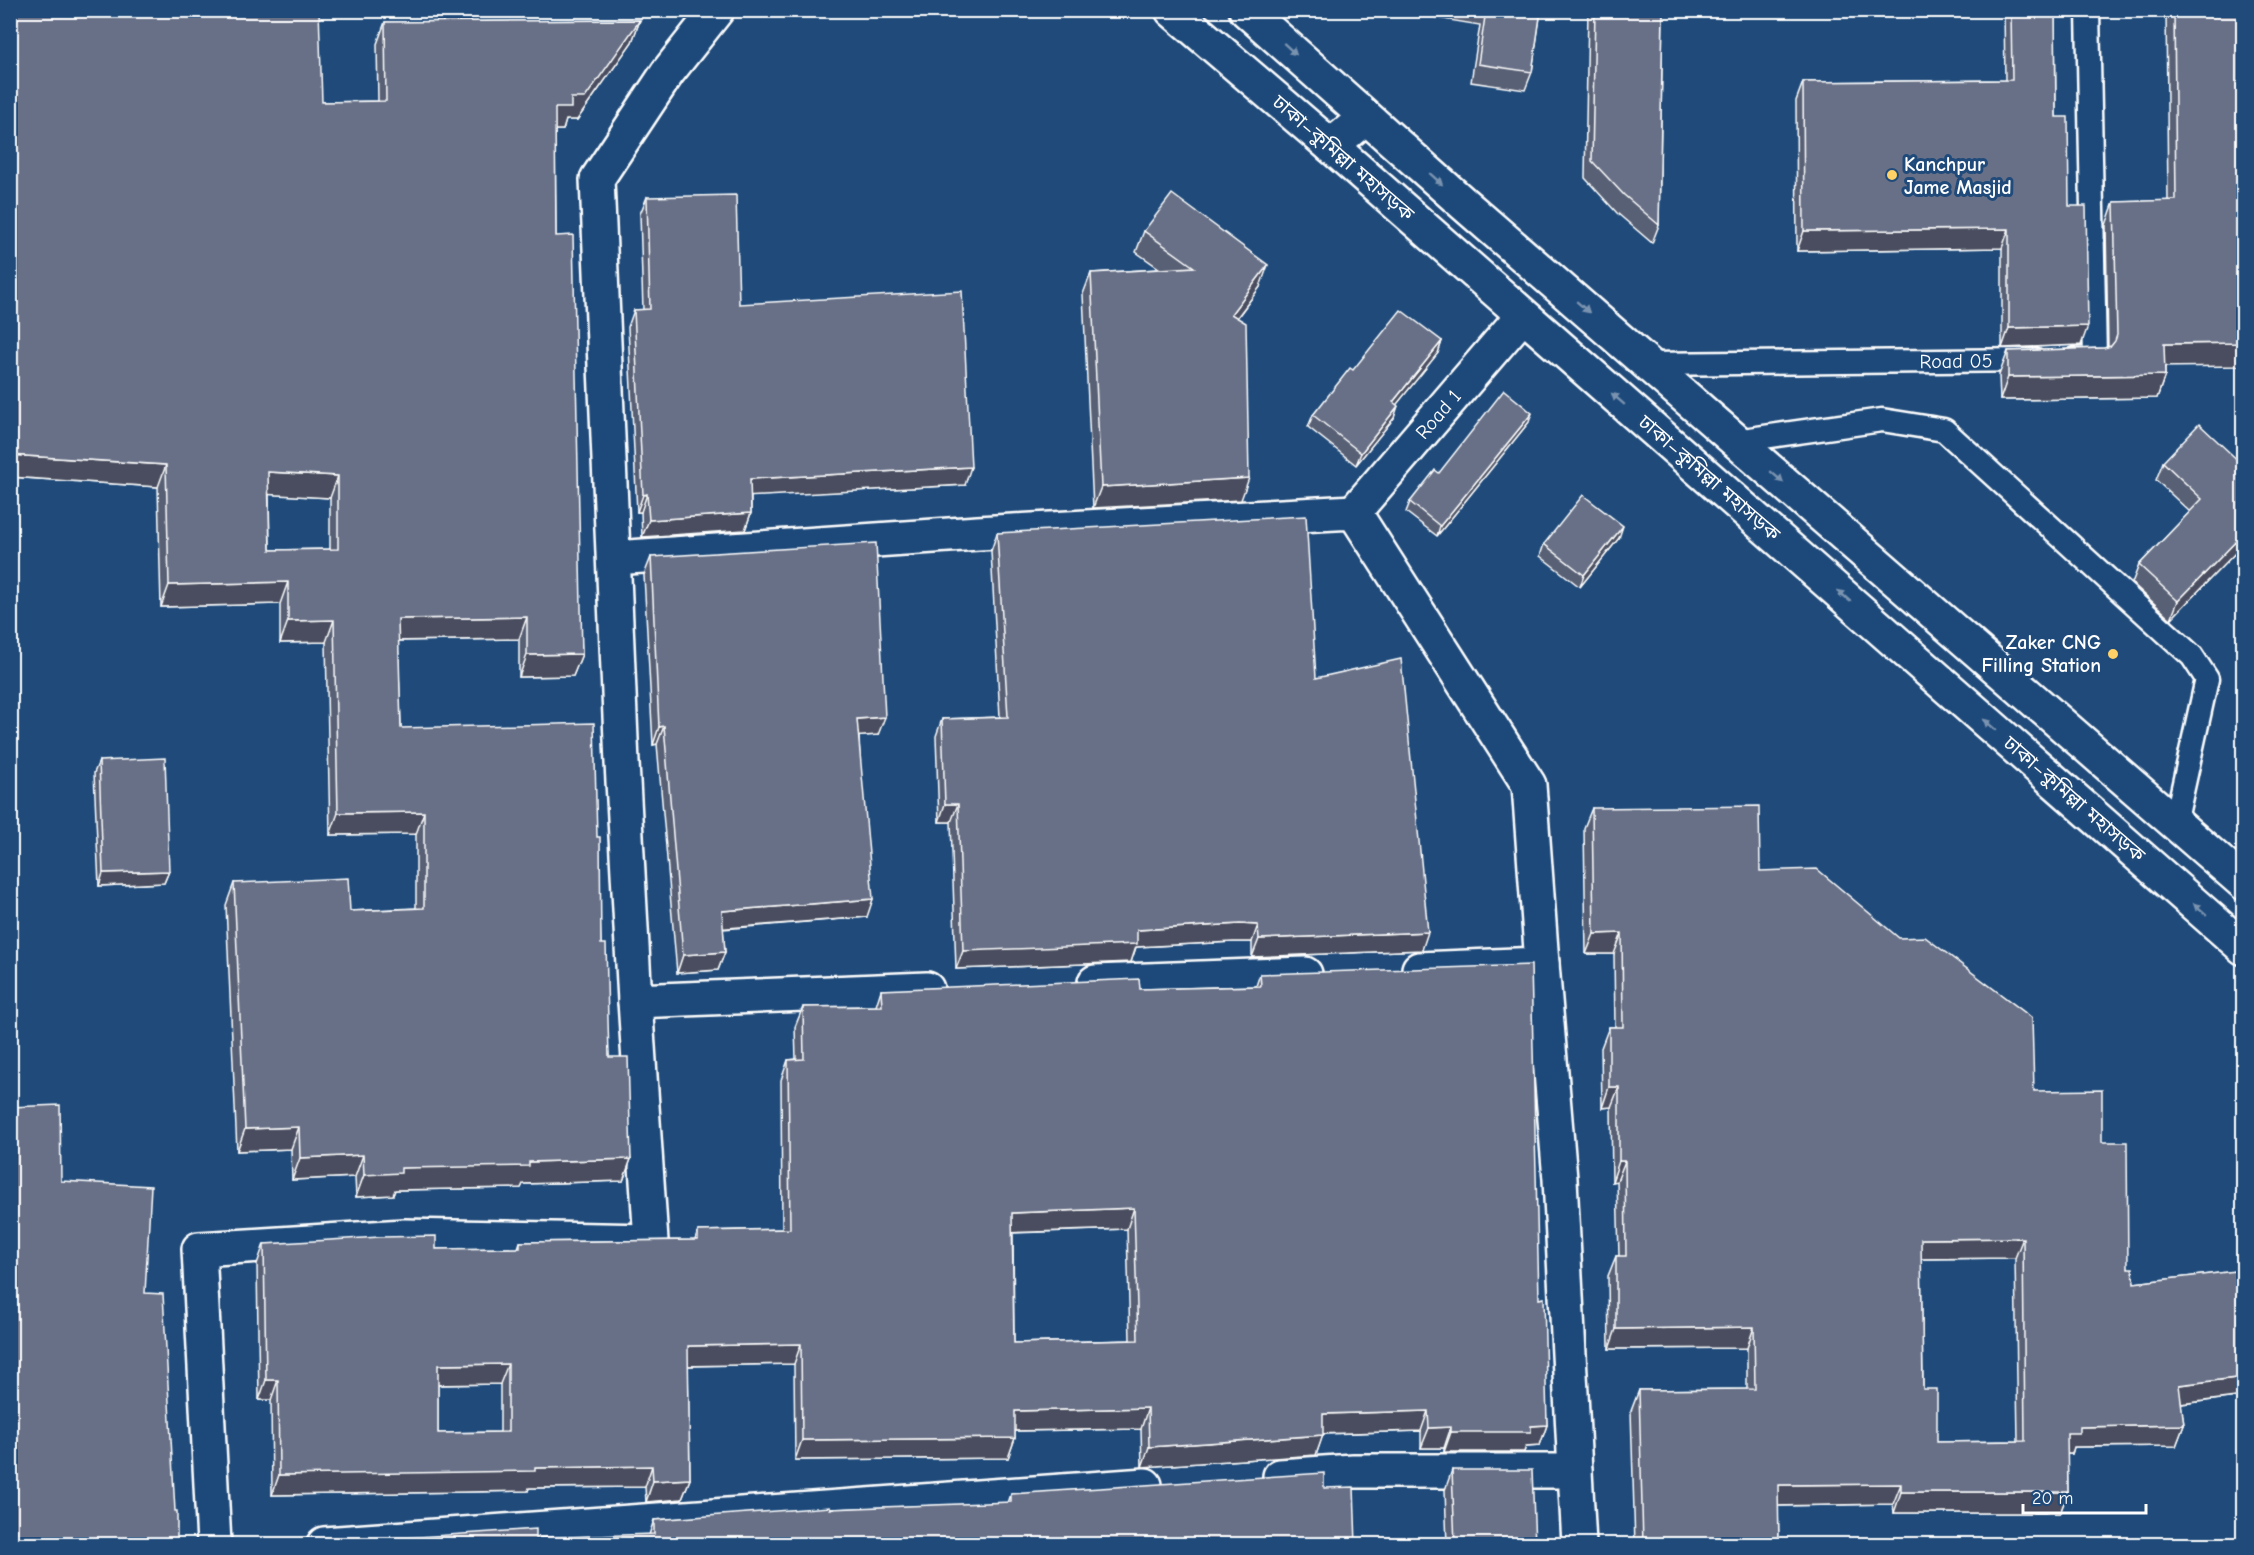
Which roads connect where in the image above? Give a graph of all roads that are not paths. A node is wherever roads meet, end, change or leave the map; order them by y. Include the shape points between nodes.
1 (717, 10) edge
2 (1172, 10) edge
3 (1246, 10) edge
4 (2088, 10) edge
5 (1366, 117) junction
6 (1331, 146) junction
7 (1522, 316) junction
8 (1648, 364) junction
9 (1736, 441) junction
10 (1354, 512) junction
11 (614, 558) junction
12 (2175, 824) junction
13 (2244, 883) edge
14 (2244, 948) edge
15 (1542, 964) junction
16 (1387, 971) edge
17 (1340, 973) edge
18 (1065, 984) edge
19 (957, 988) edge
20 (635, 1001) junction
21 (1575, 1471) junction
22 (1246, 1478) edge
23 (1175, 1483) edge
24 (214, 1545) edge
25 (324, 1545) edge
26 (1579, 1545) edge

1 - 11 main road via 668,72 597,179
2 - 6 main road, ঢাকা–কুমিল্লা মহাসড়ক
3 -> 5 main road
4 - 8 lane, Road 05 via 2095,358
5 - 6 main road
5 -> 8 main road
6 - 7 main road, ঢাকা–কুমিল্লা মহাসড়ক
7 - 10 main road, Road 1
14 -> 7 main road, ঢাকা–কুমিল্লা মহাসড়ক
8 - 9 main road
9 -> 12 main road
9 - 12 lane via 1882,420 1944,430 2192,656 2207,680
10 - 11 main road
10 - 15 main road via 1529,785
11 - 20 main road
12 - 13 main road
15 - 16 main road
15 - 21 main road via 1560,1179
17 - 18 main road
19 - 20 main road
20 - 24 main road via 651,1241 404,1236 199,1249
21 - 22 main road via 1353,1471
21 - 26 main road
23 - 25 main road

